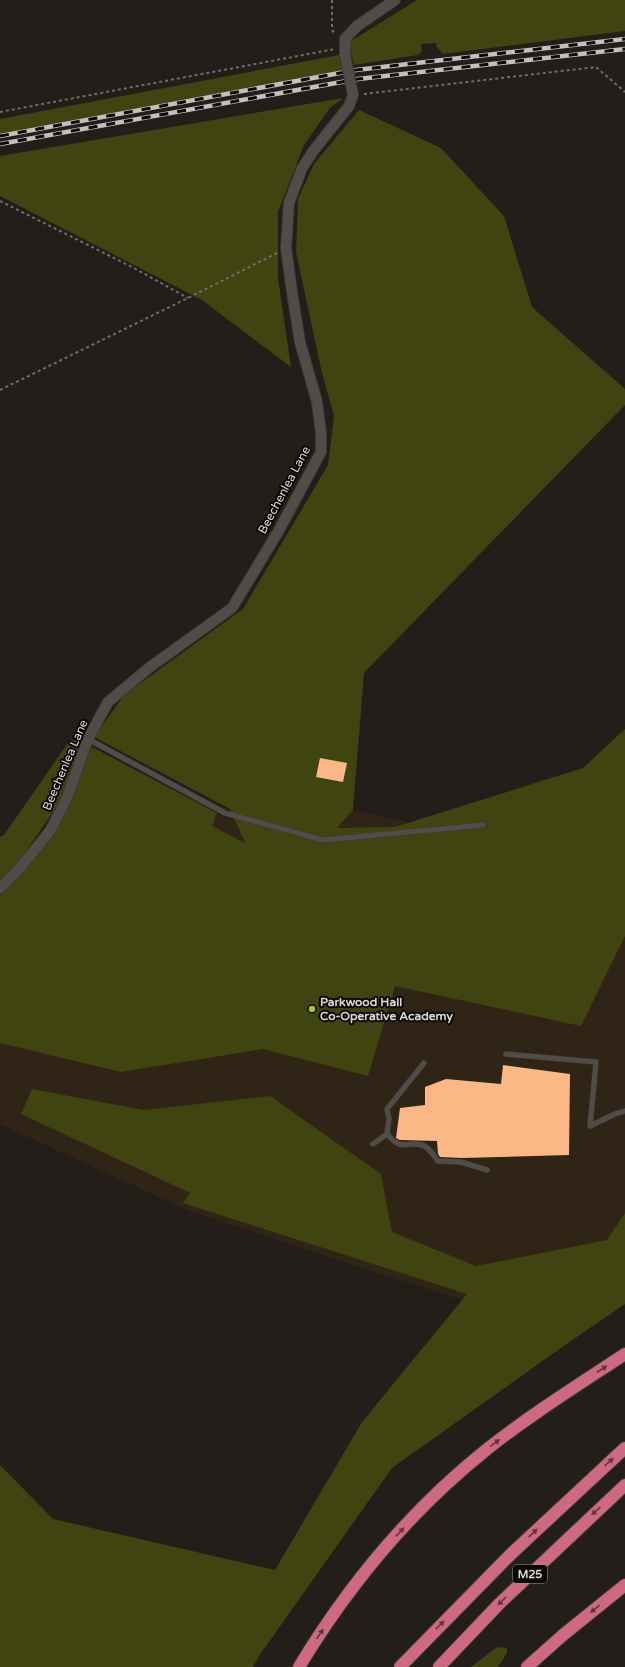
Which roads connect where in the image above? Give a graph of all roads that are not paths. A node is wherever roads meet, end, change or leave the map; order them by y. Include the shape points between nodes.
1 (395, 0) edge
2 (88, 738) junction
3 (483, 825) dead end
4 (0, 888) edge
5 (506, 1054) dead end
6 (424, 1063) dead end
7 (625, 1111) edge
8 (387, 1134) junction
9 (373, 1144) dead end
10 (486, 1170) dead end
11 (625, 1354) edge
12 (625, 1448) edge
13 (625, 1485) edge
14 (625, 1585) edge
15 (413, 1653) junction
16 (299, 1667) edge
17 (392, 1667) edge
18 (400, 1667) edge
19 (439, 1667) edge
20 (527, 1667) edge

1 - 2 street, Beechenlea Lane, bridge via 357,26 345,39 353,95 349,106 302,168 289,203 286,248 300,342 317,402 321,452 278,532 232,608 150,667 108,702
2 - 3 lane via 225,813 323,840
2 - 4 street, Beechenlea Lane via 67,798 50,830 20,868
5 - 7 lane via 596,1062 590,1126
6 - 8 lane via 387,1108
8 - 9 lane
8 - 10 lane via 398,1144 422,1145 429,1149 438,1161 462,1162
16 -> 11 highway via 359,1580 387,1546 439,1492 508,1433
15 -> 12 highway, M25 via 511,1554
13 -> 19 highway, M25 via 500,1604
14 -> 20 highway
15 - 17 highway, M25
15 - 18 highway, M25

